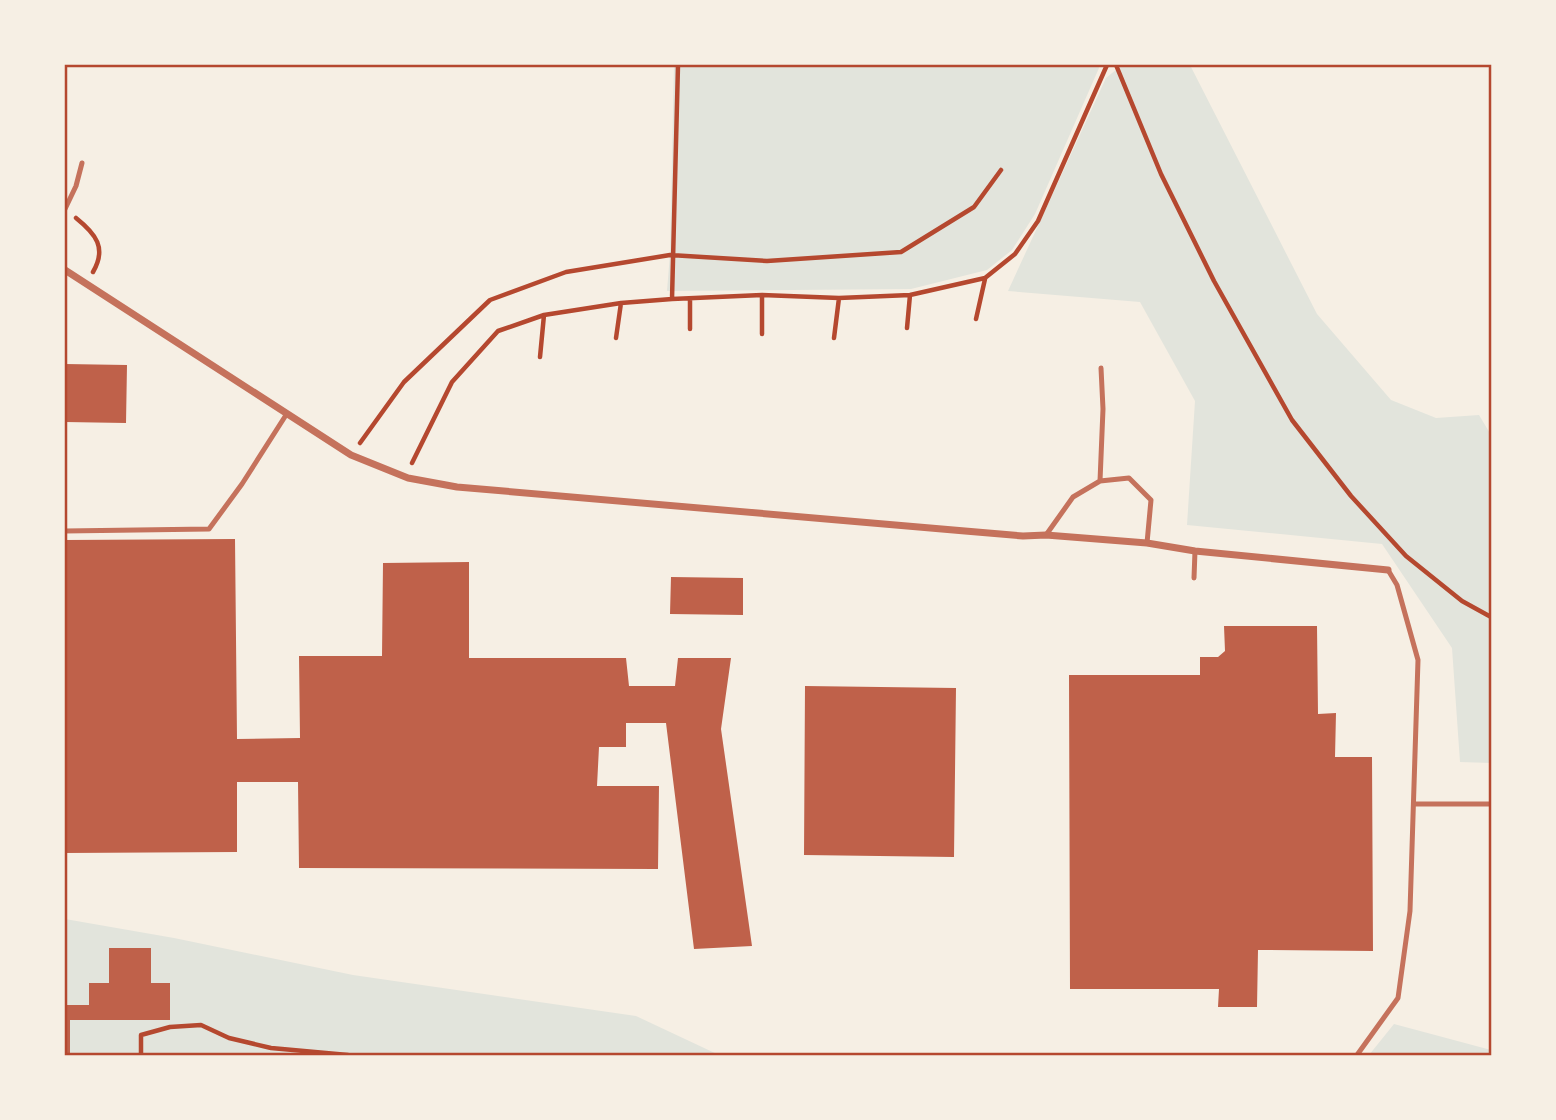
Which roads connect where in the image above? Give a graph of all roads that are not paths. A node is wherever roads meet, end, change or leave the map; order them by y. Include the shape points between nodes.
1 (82, 163) dead end
2 (65, 209) edge
3 (65, 270) edge
4 (1101, 368) dead end
5 (286, 415) junction
6 (1100, 481) junction
7 (65, 531) edge
8 (1046, 535) junction
9 (1147, 543) junction
10 (1195, 551) junction
11 (1388, 570) joint
12 (1194, 578) dead end
13 (1415, 804) junction
14 (1491, 804) edge
15 (1357, 1055) edge

1 - 2 lane
3 - 5 street
4 - 6 lane
5 - 7 lane via 209,529
5 - 8 street via 351,456 408,478 457,487
6 - 8 lane via 1073,497
6 - 9 lane via 1129,478 1151,500
8 - 9 street
9 - 10 street
10 - 11 street
10 - 12 lane
11 - 13 lane via 1398,585 1418,660
13 - 14 lane
13 - 15 lane via 1410,911 1398,998

